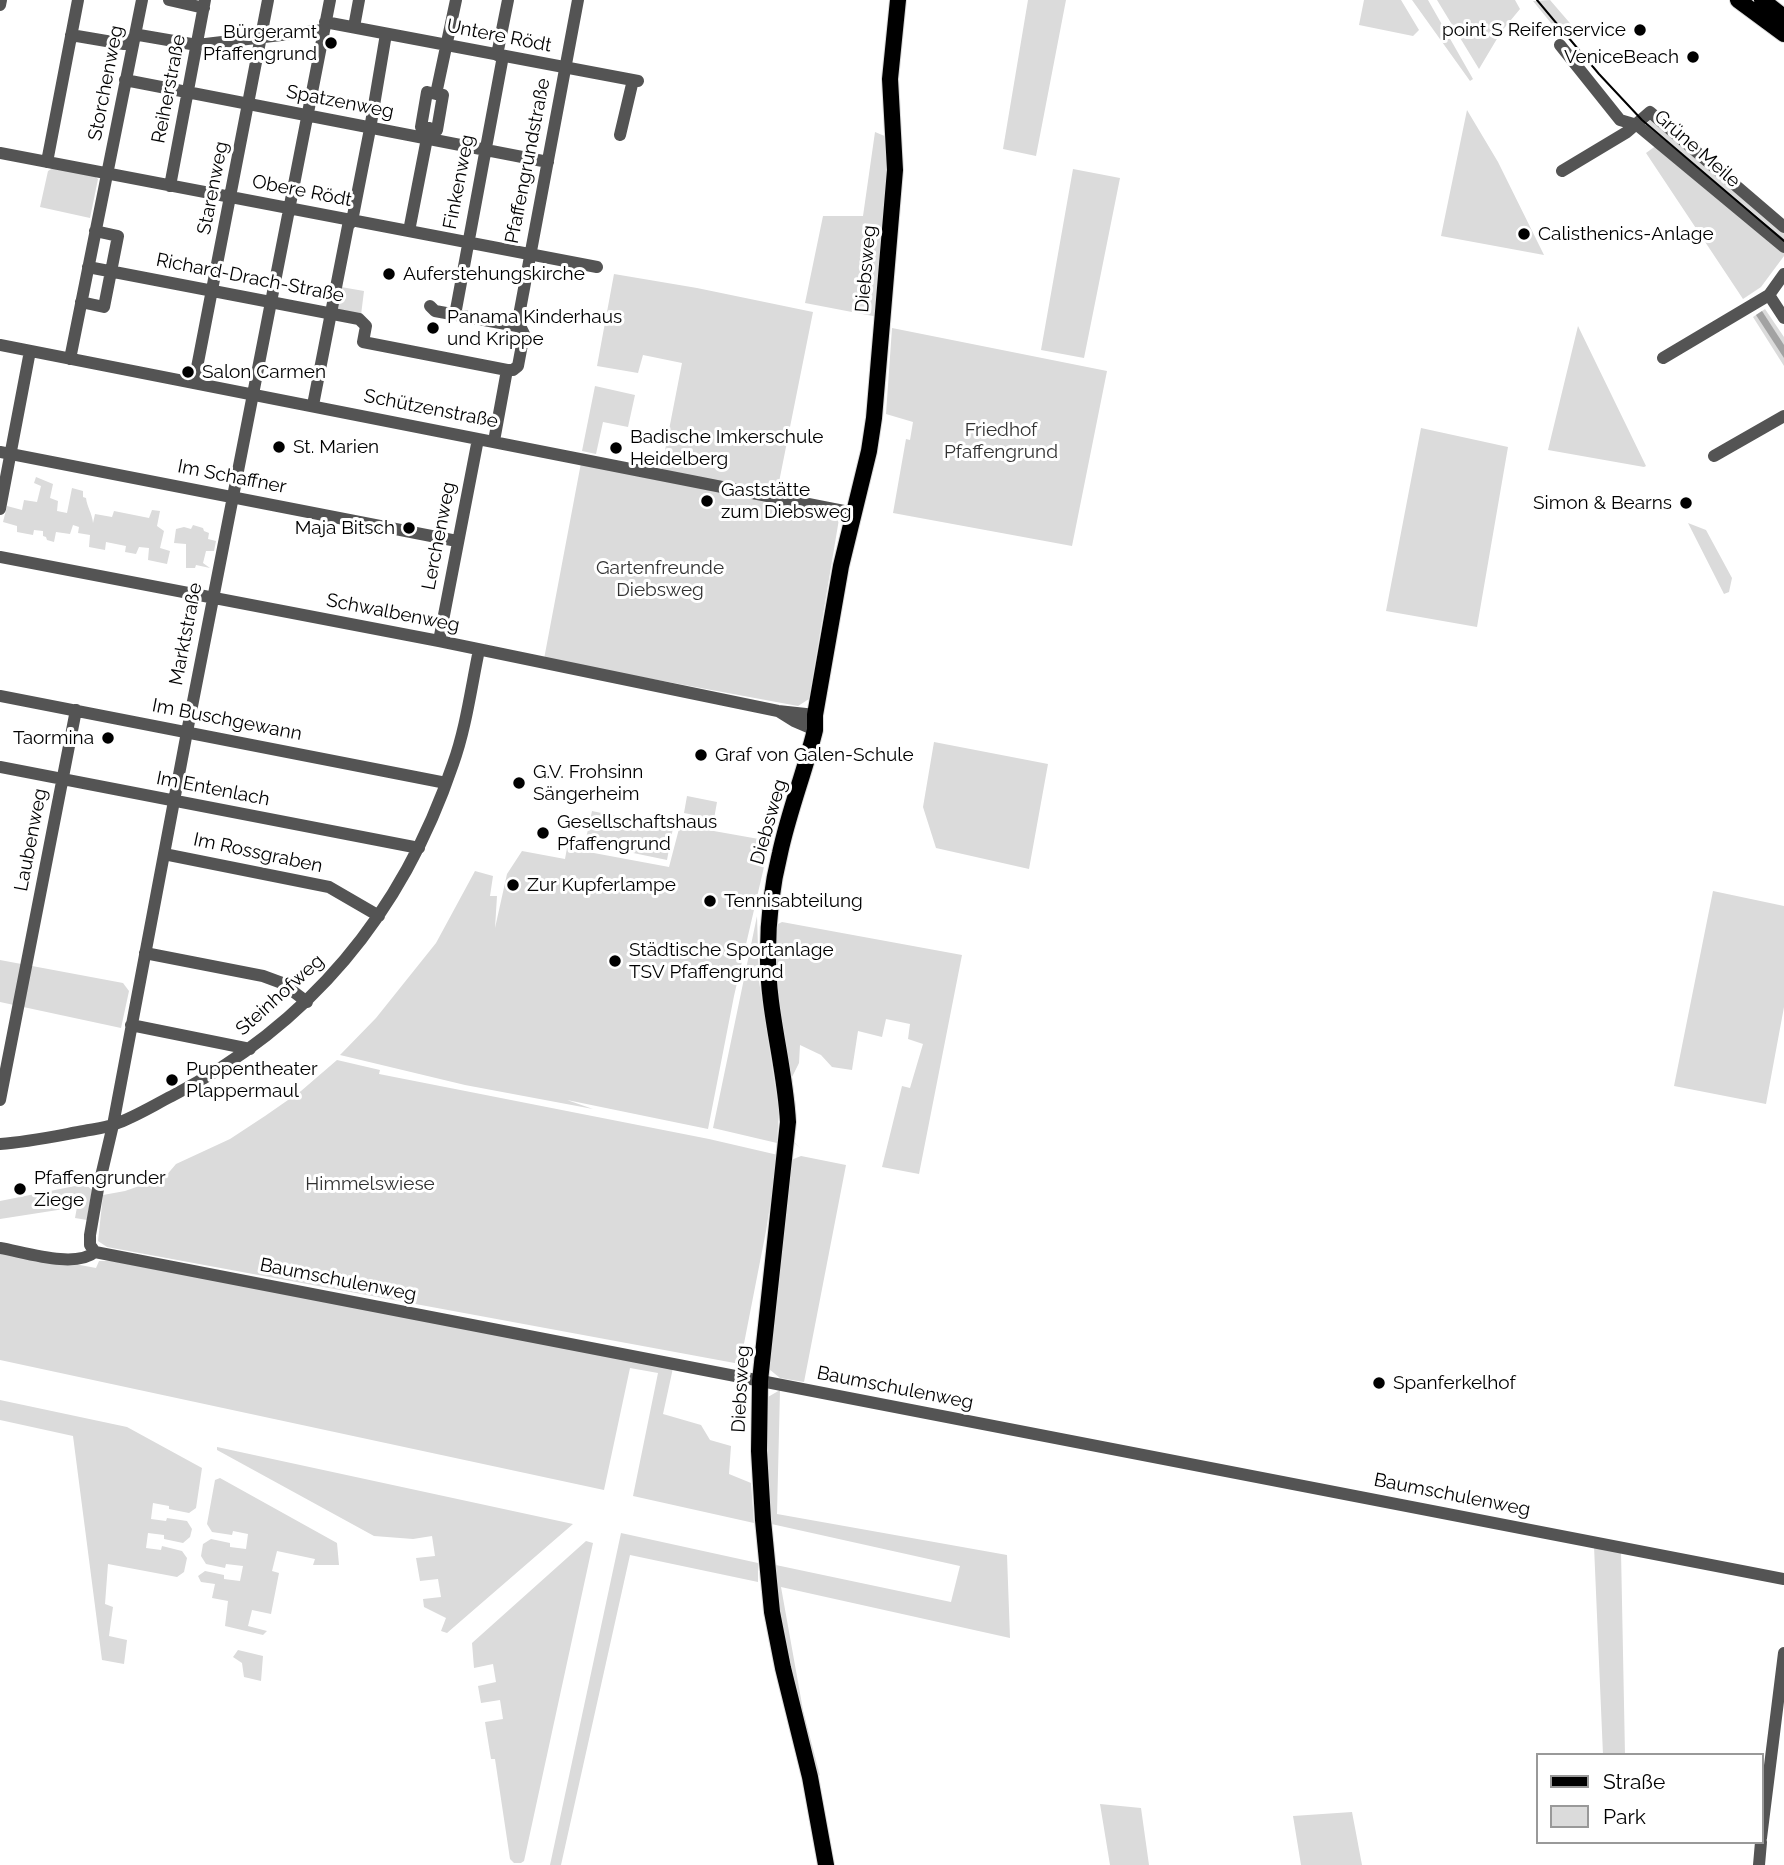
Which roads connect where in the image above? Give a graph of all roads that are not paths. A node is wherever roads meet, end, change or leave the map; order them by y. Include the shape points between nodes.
1 (78, 0) edge
2 (142, 0) edge
3 (169, 0) edge
4 (268, 0) edge
5 (330, 0) edge
6 (359, 0) edge
7 (456, 0) edge
8 (508, 0) edge
9 (578, 0) edge
10 (898, 0) edge
11 (1738, 0) edge
12 (1762, 0) edge
13 (205, 4) edge
14 (1784, 17) edge
15 (324, 26) junction
16 (354, 27) junction
17 (386, 34) junction
18 (1784, 34) edge
19 (71, 35) junction
20 (261, 37) junction
21 (134, 39) junction
22 (197, 45) junction
23 (446, 45) junction
24 (1560, 45) dead end
25 (500, 56) junction
26 (565, 68) junction
27 (125, 80) junction
28 (188, 93) junction
29 (248, 104) junction
30 (307, 115) junction
31 (1637, 125) junction
32 (370, 129) junction
33 (428, 134) junction
34 (620, 135) dead end
35 (485, 150) junction
36 (0, 153) edge
37 (47, 162) junction
38 (548, 162) junction
39 (1562, 171) dead end
40 (106, 173) junction
41 (170, 186) junction
42 (231, 197) junction
43 (289, 208) junction
44 (352, 220) junction
45 (1784, 228) edge
46 (95, 231) junction
47 (409, 231) junction
48 (467, 242) junction
49 (1784, 247) edge
50 (530, 254) junction
51 (88, 267) junction
52 (597, 267) dead end
53 (111, 271) junction
54 (1784, 274) edge
55 (213, 290) junction
56 (1769, 295) junction
57 (81, 302) junction
58 (271, 302) junction
59 (429, 306) dead end
60 (330, 313) junction
61 (456, 315) junction
62 (1784, 318) edge
63 (517, 326) junction
64 (0, 345) edge
65 (30, 351) junction
66 (1664, 358) dead end
67 (70, 359) junction
68 (508, 370) junction
69 (194, 383) junction
70 (253, 394) junction
71 (313, 405) junction
72 (1784, 416) edge
73 (478, 439) junction
74 (494, 441) junction
75 (5, 453) edge
76 (1714, 456) dead end
77 (233, 497) junction
78 (0, 509) edge
79 (854, 513) junction
80 (457, 541) junction
81 (0, 557) edge
82 (213, 598) junction
83 (439, 641) junction
84 (479, 650) junction
85 (0, 696) edge
86 (76, 710) junction
87 (813, 720) junction
88 (187, 732) junction
89 (0, 767) edge
90 (62, 779) junction
91 (446, 783) junction
92 (174, 801) junction
93 (419, 848) junction
94 (164, 853) junction
95 (379, 916) junction
96 (145, 953) junction
97 (307, 1002) junction
98 (131, 1025) junction
99 (250, 1049) junction
100 (0, 1100) edge
101 (113, 1125) junction
102 (0, 1144) edge
103 (0, 1248) edge
104 (95, 1252) junction
105 (761, 1381) junction
106 (1784, 1579) edge
107 (1784, 1653) edge
108 (1763, 1824) edge
109 (1761, 1844) edge
110 (826, 1865) edge
111 (1759, 1865) edge

1 - 19 street
2 - 21 street, Storchenweg
3 - 13 street
4 - 20 street, Starenweg
5 - 15 street, Marktstraße
6 - 16 street
7 - 23 street
8 - 25 street, Finkenweg
9 - 26 street, Pfaffengrundstraße
10 - 79 main road, Diebsweg via 890,79 895,170 883,323 874,418
11 - 18 main road
12 - 14 main road
13 - 22 street, Reiherstraße
15 - 16 street, Untere Rödt
15 - 20 street
15 - 30 street, Marktstraße
16 - 17 street, Untere Rödt
17 - 23 street, Untere Rödt
17 - 32 street
19 - 21 street via 124,44
19 - 37 street
20 - 22 street
20 - 29 street, Starenweg
21 - 22 street via 139,35
21 - 27 street, Storchenweg
22 - 28 street, Reiherstraße
23 - 25 street, Untere Rödt
23 - 33 street via 436,94 443,95 437,130
24 - 31 street via 1620,120
25 - 26 street, Untere Rödt
25 - 35 street, Finkenweg
26 - 34 street, Untere Rödt via 635,80
26 - 38 street, Pfaffengrundstraße
27 - 28 street, Spatzenweg
27 - 40 street, Storchenweg
28 - 29 street, Spatzenweg
28 - 41 street, Reiherstraße
29 - 30 street, Spatzenweg
29 - 42 street, Starenweg
30 - 32 street, Spatzenweg
30 - 43 street, Marktstraße
31 - 39 street
31 - 45 street, Grüne Meile via 1650,112
31 - 49 street, Grüne Meile
32 - 33 street, Spatzenweg
32 - 44 street
33 - 35 street, Spatzenweg
33 - 47 street
35 - 38 street, Spatzenweg
35 - 48 street, Finkenweg
36 - 37 street, Obere Rödt
37 - 40 street, Obere Rödt
38 - 50 street, Pfaffengrundstraße
40 - 41 street, Obere Rödt
40 - 46 street, Storchenweg
41 - 42 street, Obere Rödt
42 - 43 street, Obere Rödt
42 - 55 street, Starenweg
43 - 44 street, Obere Rödt
43 - 58 street, Marktstraße
44 - 47 street, Obere Rödt
44 - 60 street
46 - 51 street, Storchenweg
46 - 53 street via 118,236
47 - 48 street, Obere Rödt
48 - 50 street, Obere Rödt
48 - 61 street, Finkenweg
50 - 52 street, Obere Rödt
50 - 63 street, Pfaffengrundstraße
51 - 53 street, Richard-Drach-Straße
51 - 57 street, Storchenweg
53 - 55 street, Richard-Drach-Straße
53 - 57 street via 104,307
54 - 56 street
55 - 58 street, Richard-Drach-Straße
55 - 69 street, Starenweg
56 - 62 street
56 - 66 street
57 - 67 street, Storchenweg
58 - 60 street, Richard-Drach-Straße
58 - 70 street, Marktstraße
59 - 61 street via 435,312
60 - 68 street, Richard-Drach-Straße via 363,321 363,342
60 - 71 street
61 - 63 street
63 - 68 street, Pfaffengrundstraße via 524,334 518,366
64 - 65 street, Schützenstraße
65 - 67 street, Schützenstraße
65 - 75 street
67 - 69 street, Schützenstraße
68 - 74 street, Pfaffengrundstraße
69 - 70 street, Schützenstraße
70 - 71 street, Schützenstraße
70 - 77 street, Marktstraße
71 - 73 street, Schützenstraße
72 - 76 street
73 - 74 street, Schützenstraße
73 - 80 street, Lerchenweg
74 - 79 street, Schützenstraße
75 - 77 street, Im Schaffner
75 - 78 street
77 - 80 street, Im Schaffner
77 - 82 street, Marktstraße
79 - 87 main road, Diebsweg
80 - 83 street, Lerchenweg
81 - 82 street, Schwalbenweg
82 - 83 street, Schwalbenweg
82 - 88 street, Marktstraße
83 - 84 street, Schwalbenweg
84 - 87 street, Schwalbenweg via 778,711 794,721
84 - 91 street, Steinhofweg via 462,737
85 - 86 street, Im Buschgewann
86 - 88 street, Im Buschgewann
86 - 90 street, Laubenweg
87 - 105 main road, Diebsweg via 806,768 780,851 770,914 769,995 788,1122
88 - 91 street, Im Buschgewann
88 - 92 street, Marktstraße
89 - 90 street, Im Entenlach
90 - 92 street, Im Entenlach
90 - 100 street, Laubenweg
91 - 93 street, Steinhofweg
92 - 93 street, Im Entenlach
92 - 94 street, Marktstraße
93 - 95 street, Steinhofweg
94 - 95 street, Im Rossgraben via 329,887
94 - 96 street, Marktstraße
95 - 97 street, Steinhofweg
96 - 97 street via 263,976
96 - 98 street, Marktstraße
97 - 99 street, Steinhofweg
98 - 99 street
98 - 101 street, Marktstraße
99 - 101 street, Steinhofweg via 205,1079
101 - 102 street, Steinhofweg
101 - 104 street, Marktstraße via 89,1241
103 - 104 street, Baumschulenweg via 68,1259
104 - 105 street, Baumschulenweg
105 - 106 street, Baumschulenweg
105 - 110 main road, Diebsweg via 762,1520 772,1612
107 - 108 street
109 - 111 street

